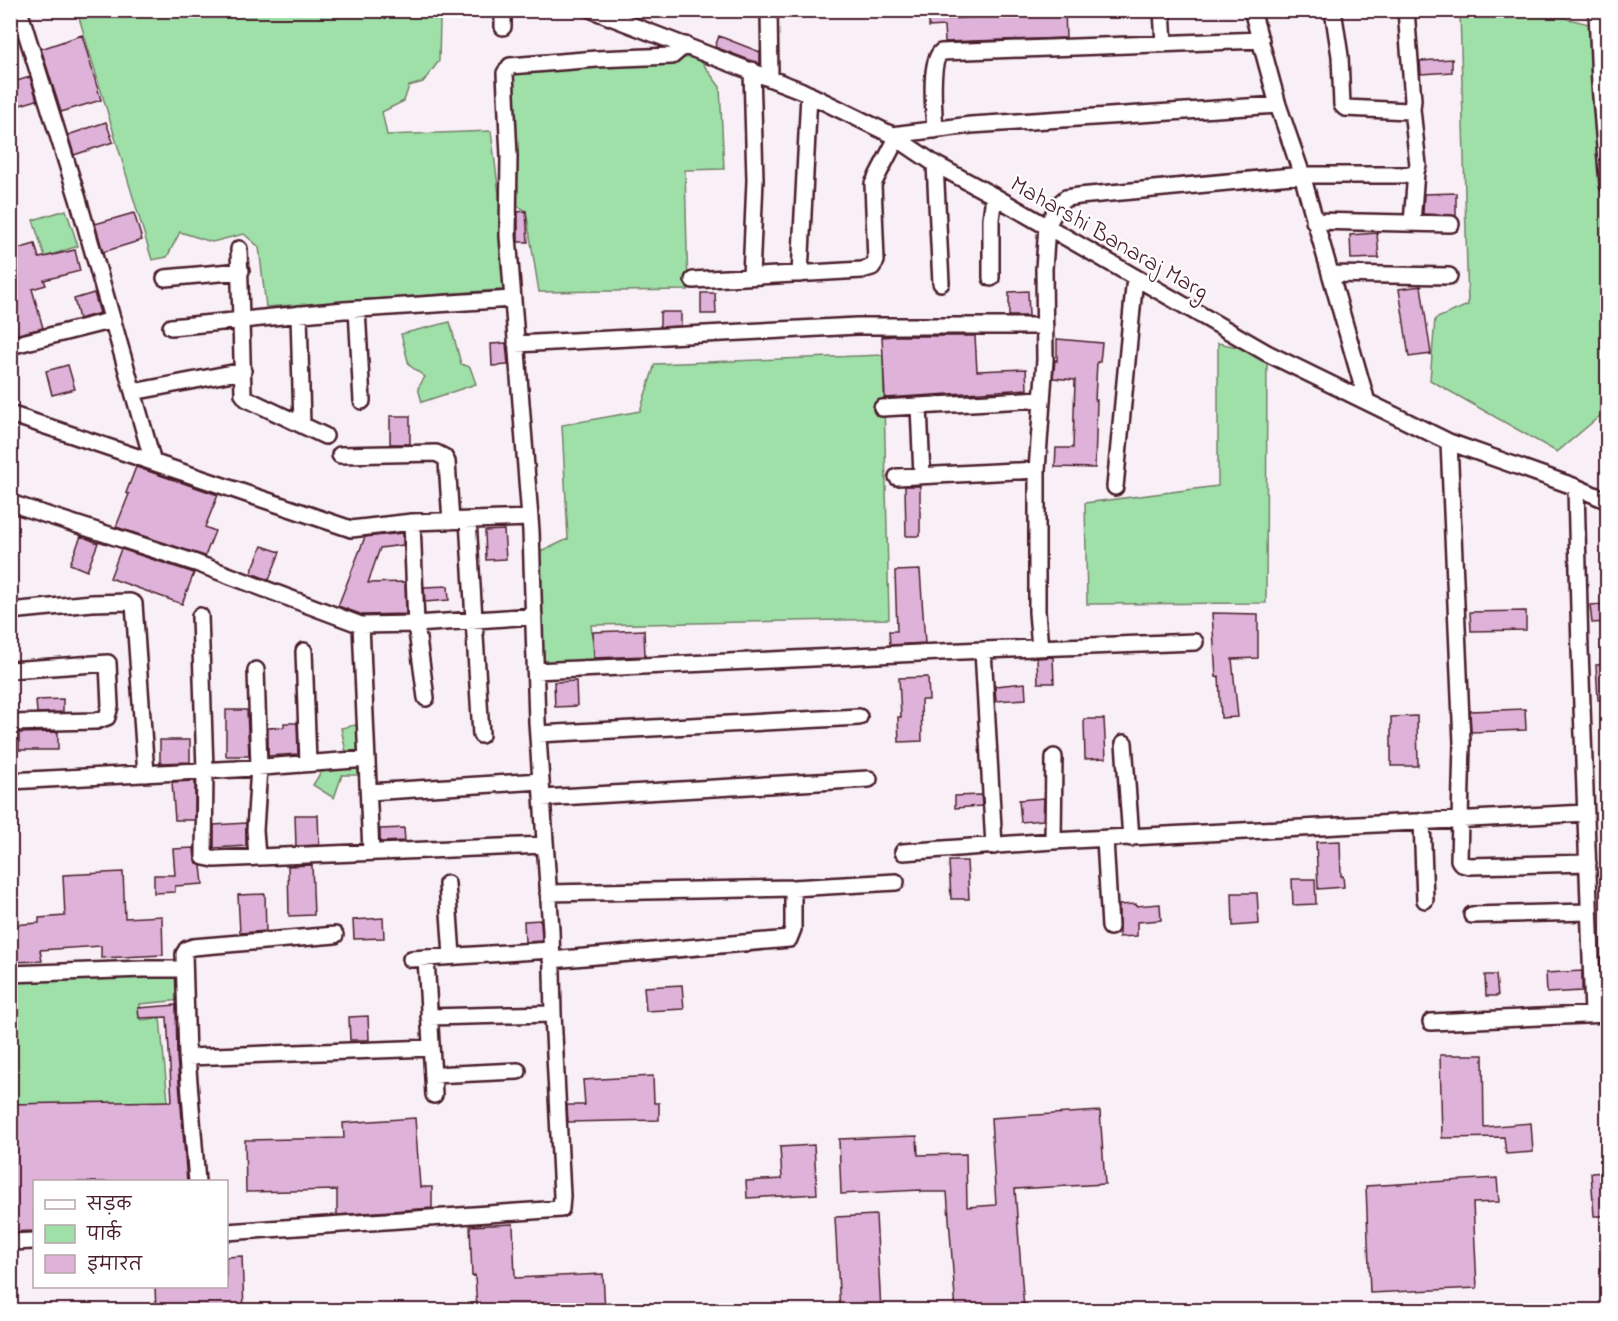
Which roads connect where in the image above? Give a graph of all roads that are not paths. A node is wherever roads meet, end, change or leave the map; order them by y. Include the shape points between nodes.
1 (19, 10) edge
2 (503, 10) edge
3 (592, 10) edge
4 (769, 10) edge
5 (1162, 10) edge
6 (1252, 10) edge
7 (1333, 10) edge
8 (1406, 10) edge
9 (1597, 10) edge
10 (503, 27) dead end
11 (1261, 40) junction
12 (1164, 44) junction
13 (685, 45) junction
14 (752, 70) junction
15 (770, 77) junction
16 (809, 94) junction
17 (1278, 105) junction
18 (1412, 109) junction
19 (935, 129) junction
20 (894, 136) junction
21 (935, 164) junction
22 (1416, 172) junction
23 (1302, 175) junction
24 (1608, 185) edge
25 (994, 195) junction
26 (1314, 221) junction
27 (1412, 223) junction
28 (1451, 224) dead end
29 (1047, 226) junction
30 (239, 249) dead end
31 (241, 271) junction
32 (800, 274) junction
33 (1330, 274) junction
34 (1449, 276) dead end
35 (751, 277) junction
36 (1135, 277) junction
37 (165, 278) dead end
38 (991, 278) dead end
39 (693, 280) dead end
40 (941, 283) dead end
41 (512, 299) junction
42 (357, 309) junction
43 (299, 314) junction
44 (112, 320) junction
45 (242, 320) junction
46 (1045, 326) junction
47 (171, 327) dead end
48 (516, 344) junction
49 (10, 346) edge
50 (243, 371) junction
51 (133, 392) junction
52 (1042, 399) junction
53 (362, 401) dead end
54 (1367, 402) junction
55 (919, 406) junction
56 (882, 408) dead end
57 (10, 414) edge
58 (302, 425) junction
59 (326, 436) dead end
60 (1449, 442) junction
61 (340, 455) dead end
62 (153, 462) junction
63 (1037, 470) junction
64 (922, 476) junction
65 (897, 477) dead end
66 (1115, 487) dead end
67 (1576, 487) junction
68 (1608, 501) edge
69 (10, 502) edge
70 (530, 518) junction
71 (451, 520) junction
72 (468, 520) junction
73 (412, 522) junction
74 (10, 611) edge
75 (200, 616) dead end
76 (534, 616) junction
77 (475, 620) junction
78 (416, 624) junction
79 (361, 625) junction
80 (1195, 642) dead end
81 (1040, 648) junction
82 (983, 650) junction
83 (304, 651) dead end
84 (10, 670) edge
85 (256, 670) dead end
86 (535, 672) junction
87 (426, 698) dead end
88 (860, 717) dead end
89 (10, 723) edge
90 (538, 734) junction
91 (481, 735) dead end
92 (1124, 743) dead end
93 (1054, 757) dead end
94 (367, 759) junction
95 (308, 763) junction
96 (259, 767) junction
97 (205, 770) junction
98 (146, 774) junction
99 (869, 779) dead end
100 (10, 781) edge
101 (541, 781) junction
102 (369, 792) junction
103 (542, 798) junction
104 (1586, 813) junction
105 (1459, 819) junction
106 (1422, 821) junction
107 (1131, 838) junction
108 (1105, 839) junction
109 (1053, 841) junction
110 (545, 845) junction
111 (994, 846) junction
112 (371, 852) junction
113 (903, 852) dead end
114 (257, 858) junction
115 (1588, 863) junction
116 (896, 882) dead end
117 (447, 884) dead end
118 (793, 888) junction
119 (548, 893) junction
120 (1425, 900) dead end
121 (1589, 912) junction
122 (1472, 915) dead end
123 (1110, 927) dead end
124 (335, 934) dead end
125 (551, 955) junction
126 (452, 956) junction
127 (184, 969) junction
128 (10, 974) edge
129 (553, 1014) junction
130 (1600, 1014) edge
131 (429, 1017) junction
132 (1431, 1022) dead end
133 (431, 1048) junction
134 (187, 1058) junction
135 (518, 1071) dead end
136 (433, 1075) junction
137 (434, 1095) dead end
138 (197, 1180) edge
139 (228, 1232) edge
140 (33, 1241) edge
141 (10, 1242) edge

1 - 44 street
2 - 10 street
3 - 13 street, Maharshi Banaraj Marg
4 - 15 street
5 - 12 street
6 - 11 street
7 - 18 street via 1342,105
8 - 18 street
9 - 24 street
11 - 12 street
11 - 17 street
12 - 19 street via 941,52 934,71
13 - 14 street, Maharshi Banaraj Marg
13 - 41 street via 672,56 507,69
14 - 15 street, Maharshi Banaraj Marg
14 - 35 street via 755,180
15 - 16 street, Maharshi Banaraj Marg
16 - 20 street, Maharshi Banaraj Marg
16 - 32 street
17 - 19 street
17 - 23 street
18 - 22 street
19 - 20 street
20 - 21 street, Maharshi Banaraj Marg
20 - 32 street via 873,184 876,261 872,267
21 - 25 street, Maharshi Banaraj Marg
21 - 40 street
22 - 23 street
22 - 27 street
23 - 26 street
23 - 29 street via 1066,198
25 - 29 street, Maharshi Banaraj Marg
25 - 38 street
26 - 27 street
26 - 33 street
27 - 28 street
29 - 36 street, Maharshi Banaraj Marg
29 - 46 street
30 - 31 street
31 - 37 street
31 - 45 street
32 - 35 street
33 - 34 street
33 - 54 street
35 - 39 street
36 - 54 street, Maharshi Banaraj Marg via 1267,353
36 - 66 street
41 - 42 street
41 - 48 street
42 - 43 street
42 - 53 street
43 - 45 street
43 - 58 street
44 - 49 street
44 - 51 street
45 - 47 street
45 - 50 street
46 - 48 street via 856,326
46 - 52 street
48 - 70 street
50 - 51 street
50 - 58 street via 243,394 247,399
51 - 62 street
52 - 55 street
52 - 63 street
54 - 60 street, Maharshi Banaraj Marg
55 - 56 street
55 - 64 street
57 - 62 street
58 - 59 street
60 - 67 street, Maharshi Banaraj Marg
60 - 105 street via 1462,743
61 - 71 street via 436,453 444,457
62 - 73 street via 339,526 363,529
63 - 64 street
63 - 81 street
64 - 65 street
67 - 68 street, Maharshi Banaraj Marg
67 - 104 street
69 - 79 street via 196,563
70 - 72 street
70 - 76 street
71 - 72 street
71 - 73 street
72 - 77 street
73 - 78 street
74 - 98 street via 92,603 134,604
75 - 97 street
76 - 77 street
76 - 86 street
77 - 78 street
77 - 91 street
78 - 79 street
78 - 87 street
79 - 94 street
80 - 81 street
81 - 82 street
82 - 86 street
82 - 111 street
83 - 95 street
84 - 89 street via 108,663 110,706 107,717 96,721
85 - 96 street
86 - 90 street
88 - 90 street
90 - 101 street
92 - 107 street
93 - 109 street
94 - 95 street
94 - 102 street
95 - 96 street
96 - 97 street
96 - 114 street
97 - 98 street
97 - 114 street via 204,857
98 - 100 street
99 - 103 street
101 - 102 street
101 - 103 street
102 - 112 street
103 - 110 street
104 - 105 street
104 - 115 street
105 - 106 street
105 - 115 street via 1458,851 1462,864
106 - 107 street
106 - 120 street
107 - 108 street
108 - 109 street
108 - 123 street
109 - 111 street
110 - 112 street
110 - 119 street
111 - 113 street
112 - 114 street
115 - 121 street
116 - 118 street
117 - 126 street
118 - 119 street
118 - 125 street via 793,929 789,939
119 - 125 street
121 - 122 street
121 - 130 street
124 - 127 street via 193,946 184,954
125 - 126 street
125 - 129 street
126 - 131 street via 419,958
127 - 128 street
127 - 134 street
129 - 131 street
129 - 139 street via 561,1209
130 - 132 street
131 - 133 street
133 - 134 street
133 - 136 street
134 - 138 street
135 - 136 street
136 - 137 street
140 - 141 street

